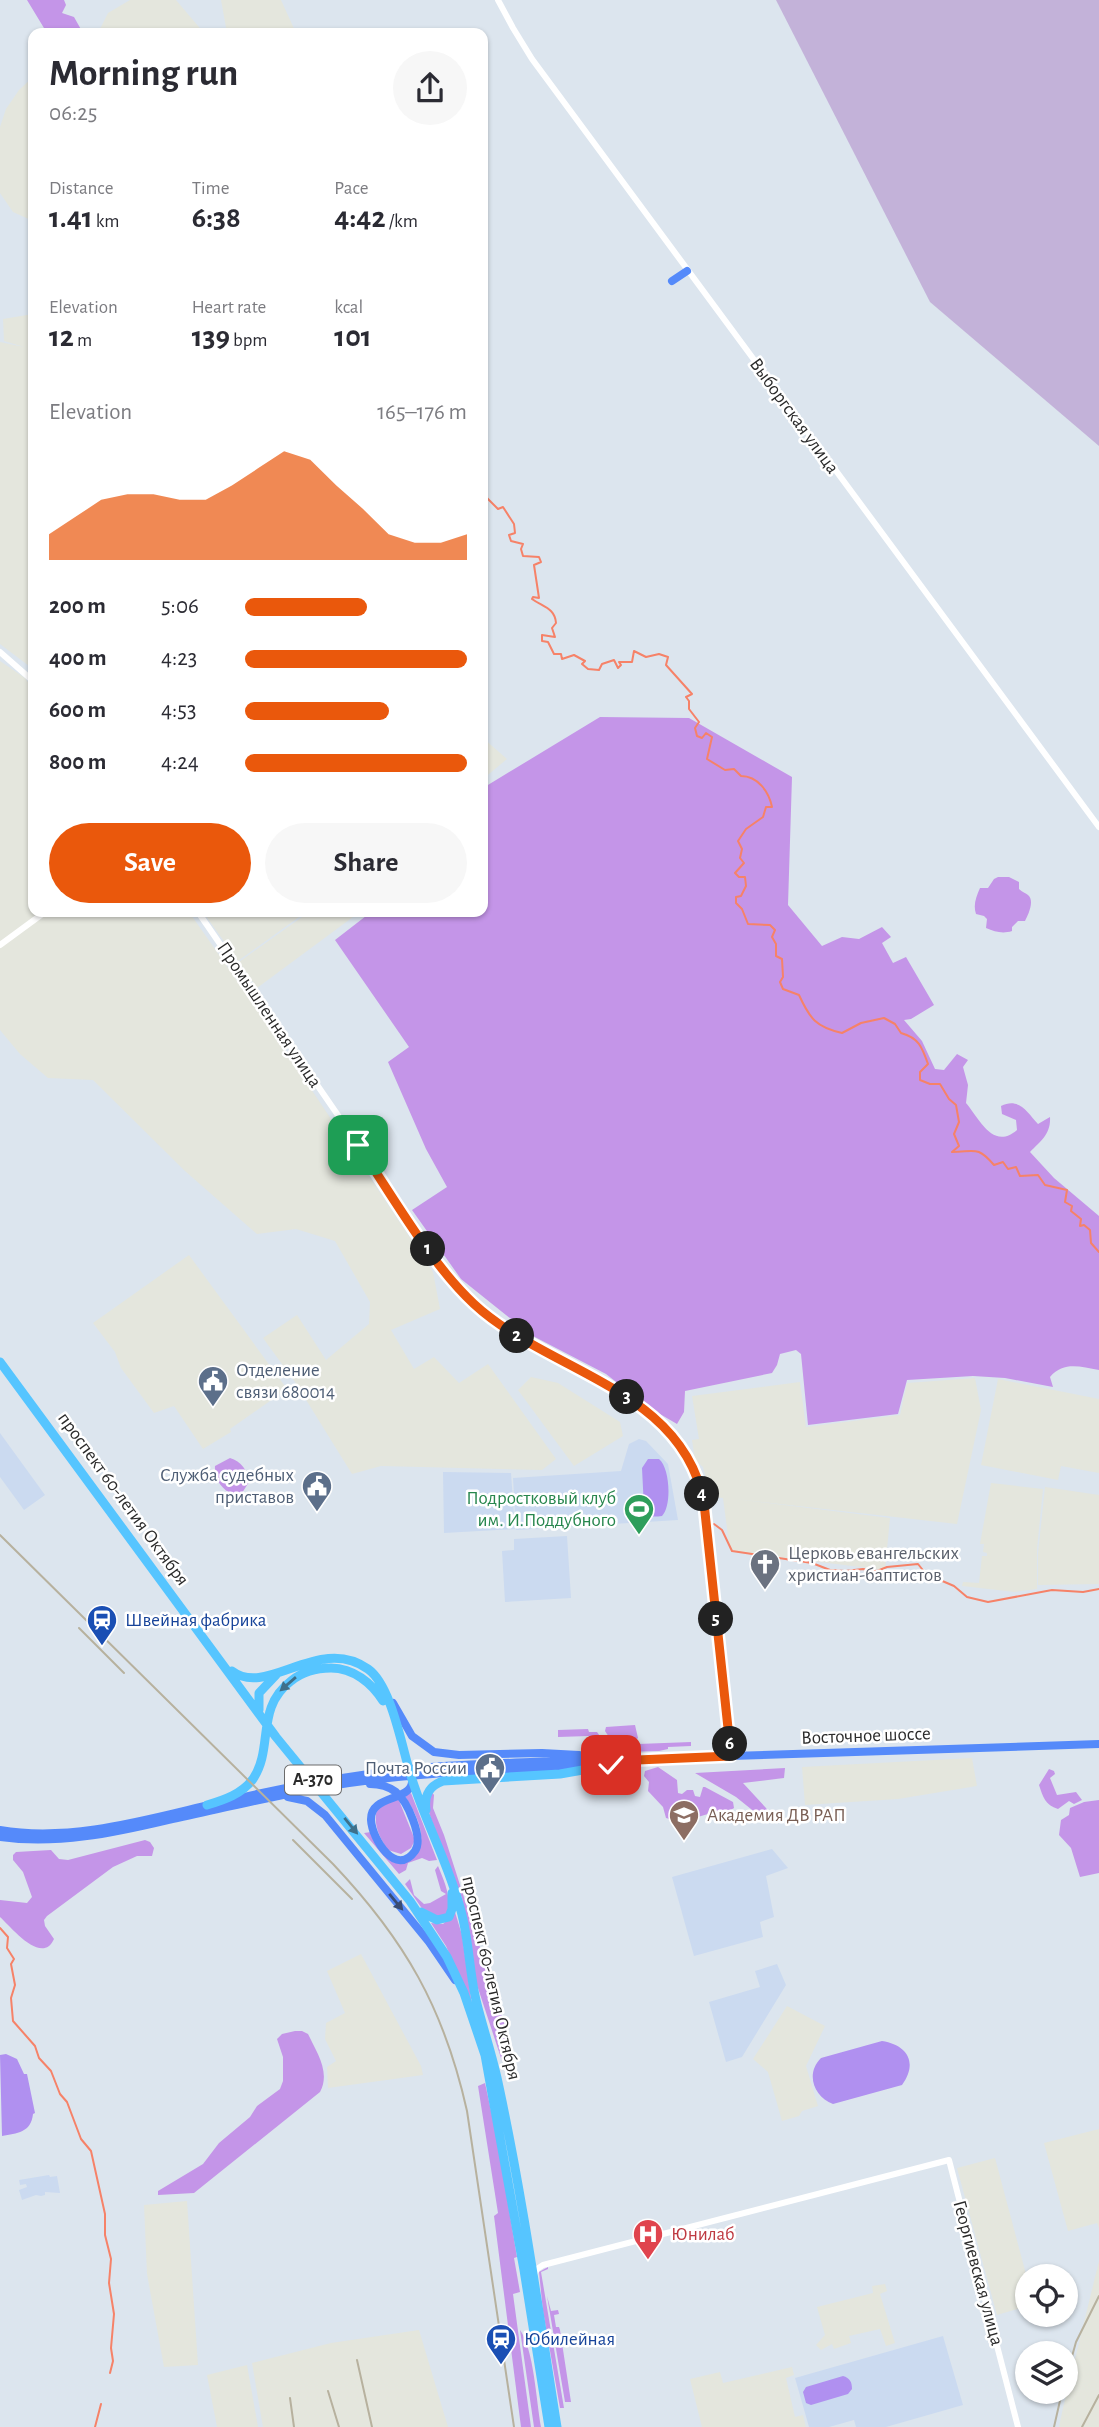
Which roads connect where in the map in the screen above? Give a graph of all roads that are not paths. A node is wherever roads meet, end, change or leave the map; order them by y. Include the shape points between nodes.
1 (498, 0) edge
2 (687, 271) junction
3 (673, 281) dead end
4 (0, 652) edge
5 (28, 677) edge
6 (1099, 827) edge
7 (38, 917) edge
8 (201, 917) edge
9 (0, 945) edge
10 (0, 1362) edge
11 (218, 1657) junction
12 (284, 1670) junction
13 (369, 1670) junction
14 (262, 1716) junction
15 (1099, 1744) edge
16 (731, 1756) junction
17 (407, 1761) junction
18 (611, 1761) junction
19 (521, 1765) junction
20 (412, 1778) junction
21 (326, 1787) junction
22 (261, 1799) junction
23 (207, 1805) junction
24 (428, 1825) junction
25 (1, 1834) edge
26 (452, 1883) junction
27 (410, 1901) junction
28 (464, 1993) junction
29 (530, 2258) junction
30 (543, 2265) junction
31 (533, 2277) junction
32 (549, 2427) edge
33 (557, 2427) edge
34 (1018, 2427) edge

1 - 2 street, Выборгская улица via 532,59
2 - 3 main road
2 - 6 street, Выборгская улица
4 - 5 street
7 - 9 street
8 - 16 street, Промышленная улица via 457,1288 500,1326 634,1401 663,1426 688,1460 704,1503
10 - 11 highway, проспект 60-летия Октября / А-370
11 - 12 highway, проспект 60-летия Октября / А-370 via 247,1678
11 - 14 highway, проспект 60-летия Октября / А-370
12 - 13 highway, проспект 60-летия Октября / А-370 via 334,1658
12 - 14 highway, А-370 via 259,1693
13 - 17 highway, проспект 60-летия Октября via 386,1696
13 - 18 main road via 380,1679 412,1736 434,1752 542,1752
14 -> 27 highway, проспект 60-летия Октября / А-370
15 - 16 main road, Восточное шоссе
16 - 18 main road, Восточное шоссе
17 - 20 highway, проспект 60-летия Октября
17 -> 23 highway via 382,1699 368,1683 352,1672 321,1668 297,1676 279,1691 269,1712 254,1777 233,1796
18 - 19 main road
18 - 24 highway via 560,1774 434,1784 425,1796
19 - 21 main road
19 - 23 main road via 356,1775
20 - 21 main road via 410,1790 378,1804 373,1809 372,1828 378,1844 387,1855 404,1858 418,1844 402,1799 392,1790 371,1784
20 - 24 highway, проспект 60-летия Октября
21 - 22 main road
22 - 25 main road via 100,1834 46,1840
22 -> 28 main road via 292,1797 307,1801 325,1815 429,1942
23 - 25 main road via 76,1831
24 - 26 highway, проспект 60-летия Октября
26 - 27 highway via 452,1909 443,1920 424,1915
26 - 29 highway, проспект 60-летия Октября via 466,1934 476,2002 500,2089
27 - 28 highway, проспект 60-летия Октября / А-370
28 - 32 highway, проспект 60-летия Октября / А-370 via 493,2095
29 - 30 street
29 - 31 highway, проспект 60-летия Октября
30 - 31 street
30 - 34 street, Георгиевская улица via 948,2160
31 - 33 highway, проспект 60-летия Октября

